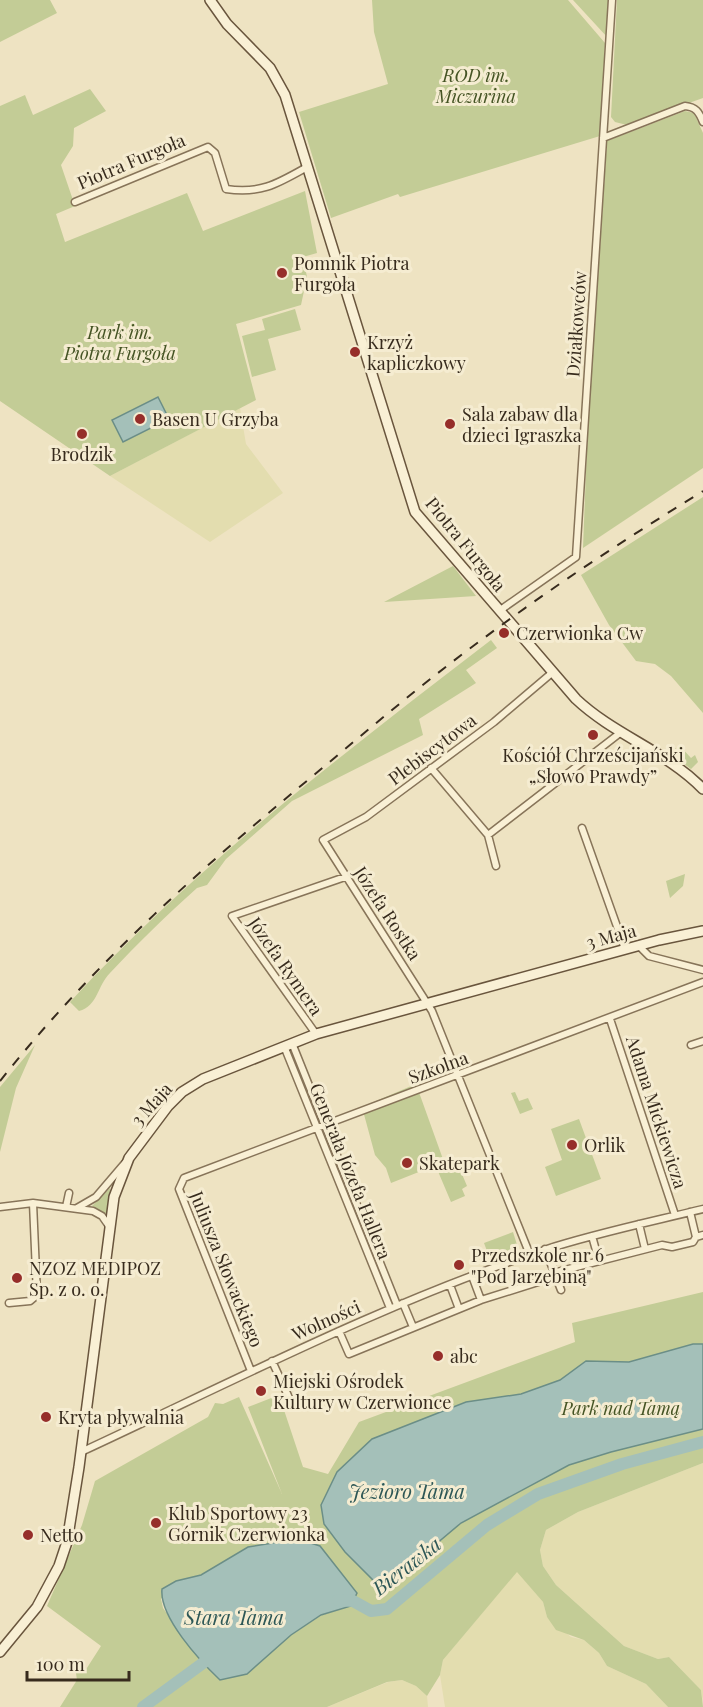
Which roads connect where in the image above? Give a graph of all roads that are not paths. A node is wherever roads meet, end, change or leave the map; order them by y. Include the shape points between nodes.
1 (210, 0) edge
2 (612, 0) edge
3 (703, 122) edge
4 (603, 138) junction
5 (307, 167) junction
6 (75, 202) dead end
7 (499, 611) junction
8 (553, 672) junction
9 (620, 733) junction
10 (431, 768) junction
11 (703, 789) edge
12 (582, 828) dead end
13 (488, 835) junction
14 (323, 840) joint
15 (496, 866) dead end
16 (345, 877) junction
17 (703, 931) edge
18 (639, 946) junction
19 (625, 949) junction
20 (703, 970) edge
21 (703, 984) edge
22 (428, 1002) junction
23 (610, 1019) junction
24 (316, 1034) junction
25 (703, 1041) edge
26 (288, 1044) junction
27 (691, 1045) dead end
28 (458, 1075) junction
29 (326, 1126) junction
30 (318, 1129) junction
31 (129, 1158) junction
32 (184, 1178) joint
33 (69, 1193) dead end
34 (33, 1203) junction
35 (0, 1207) edge
36 (66, 1207) junction
37 (76, 1208) junction
38 (703, 1209) edge
39 (690, 1212) junction
40 (675, 1215) junction
41 (639, 1224) junction
42 (110, 1226) junction
43 (592, 1236) junction
44 (699, 1236) edge
45 (545, 1249) junction
46 (645, 1249) junction
47 (530, 1255) junction
48 (599, 1261) junction
49 (553, 1275) junction
50 (472, 1276) junction
51 (450, 1285) junction
52 (561, 1290) dead end
53 (481, 1300) junction
54 (9, 1303) dead end
55 (397, 1305) junction
56 (459, 1309) junction
57 (413, 1327) junction
58 (339, 1331) junction
59 (272, 1361) junction
60 (251, 1371) junction
61 (290, 1400) dead end
62 (81, 1452) junction
63 (0, 1652) edge

1 - 5 main road, Piotra Furgoła via 226,24 259,54 275,76 285,95
2 - 4 street, Działkowców
3 - 4 street via 699,112 685,106
4 - 7 street, Działkowców via 576,557
5 - 6 street, Piotra Furgoła via 271,188 226,189 215,153 208,147
5 - 7 main road, Piotra Furgoła via 410,502 426,527
7 - 8 main road, Piotra Furgoła
8 - 9 main road, Piotra Furgoła via 591,713
8 - 10 street, Plebiscytowa
9 - 11 main road, Piotra Furgoła via 664,757
9 - 13 street
10 - 13 street
10 - 14 street, Plebiscytowa via 366,817
12 - 19 street
13 - 15 street
14 - 16 street, Józefa Rostka
16 - 22 street, Józefa Rostka
16 - 24 street, Józefa Rymera via 232,916
17 - 18 main road, 3 Maja
18 - 19 main road, 3 Maja
18 - 20 street via 649,956
19 - 22 main road, 3 Maja
21 - 23 street, Szkolna
22 - 24 main road, 3 Maja
22 - 28 street, Józefa Rostka
23 - 28 street, Szkolna
23 - 40 street, Adama Mickiewicza
24 - 26 main road, 3 Maja
25 - 27 street
26 - 29 street, Generała Józefa Hallera
26 - 30 street, Generała Józefa Hallera
26 - 31 main road, 3 Maja via 188,1088 168,1106
28 - 29 street, Szkolna
28 - 47 street, Józefa Rostka
29 - 30 street, Szkolna
29 - 55 street, Generała Józefa Hallera
30 - 32 street, Szkolna
30 - 55 street, Generała Józefa Hallera
31 - 37 street via 96,1197
31 - 42 main road, 3 Maja via 115,1192
32 - 60 street, Juliusza Słowackiego via 179,1188
33 - 36 street
34 - 35 street
34 - 36 street
34 - 54 street via 37,1295 30,1301
36 - 37 street
37 - 42 street via 97,1212
38 - 39 street, Wolności
39 - 40 street, Wolności
39 - 44 street
40 - 41 street, Wolności
41 - 43 street, Wolności
41 - 46 street
42 - 62 main road, 3 Maja
43 - 45 street, Wolności
43 - 48 street
44 - 46 street via 693,1242
45 - 47 street, Wolności
45 - 49 street
46 - 48 street
47 - 50 street, Wolności
48 - 49 street
49 - 52 street
49 - 53 street
50 - 51 street, Wolności
50 - 53 street
51 - 55 street, Wolności
51 - 56 street
53 - 56 street
55 - 57 street
55 - 58 street, Wolności
56 - 57 street
57 - 58 street via 349,1354
58 - 59 street, Wolności
59 - 60 street, Wolności
59 - 61 street
60 - 62 street, Wolności
62 - 63 main road, 3 Maja via 73,1512 59,1566 33,1613

